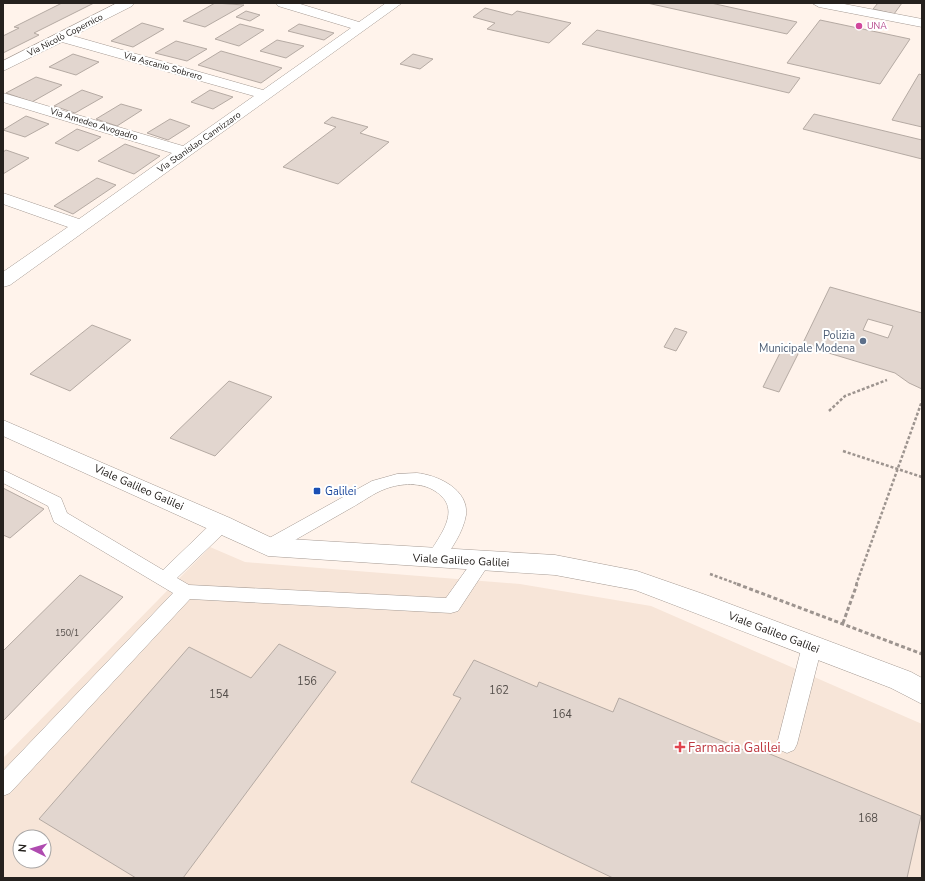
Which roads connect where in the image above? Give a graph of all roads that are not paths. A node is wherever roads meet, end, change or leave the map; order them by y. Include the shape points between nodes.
1 (128, 3) edge
2 (283, 3) edge
3 (395, 3) edge
4 (819, 3) edge
5 (922, 23) edge
6 (361, 27) junction
7 (60, 37) junction
8 (3, 66) edge
9 (266, 95) junction
10 (3, 97) edge
11 (185, 152) junction
12 (3, 198) edge
13 (80, 226) junction
14 (3, 281) edge
15 (3, 427) edge
16 (3, 476) edge
17 (222, 524) junction
18 (268, 547) junction
19 (435, 559) junction
20 (482, 561) junction
21 (165, 579) junction
22 (186, 592) junction
23 (812, 646) junction
24 (915, 686) edge
25 (787, 744) dead end
26 (3, 786) edge

1 - 7 street, Via Nicolò Copernico
2 - 6 street
3 - 6 street, Via Stanislao Cannizzaro
4 - 5 street
6 - 9 street, Via Stanislao Cannizzaro
7 - 8 street, Via Nicolò Copernico
7 - 9 street, Via Ascanio Sobrero
9 - 11 street, Via Stanislao Cannizzaro
10 - 11 street, Via Amedeo Avogadro
11 - 13 street, Via Stanislao Cannizzaro
12 - 13 street
13 - 14 street, Via Stanislao Cannizzaro
15 - 17 street, Viale Galileo Galilei
16 - 21 lane via 55,502 60,517
17 - 18 street, Viale Galileo Galilei
17 - 21 lane
18 - 19 street, Viale Galileo Galilei
18 - 19 lane via 378,485 394,480 419,478 446,489 454,500 458,515 450,537
19 - 20 street, Viale Galileo Galilei
20 - 22 lane via 452,606
20 - 23 street, Viale Galileo Galilei via 555,565 637,581
21 - 22 lane
22 - 26 lane
23 - 24 street, Viale Galileo Galilei
23 - 25 lane

